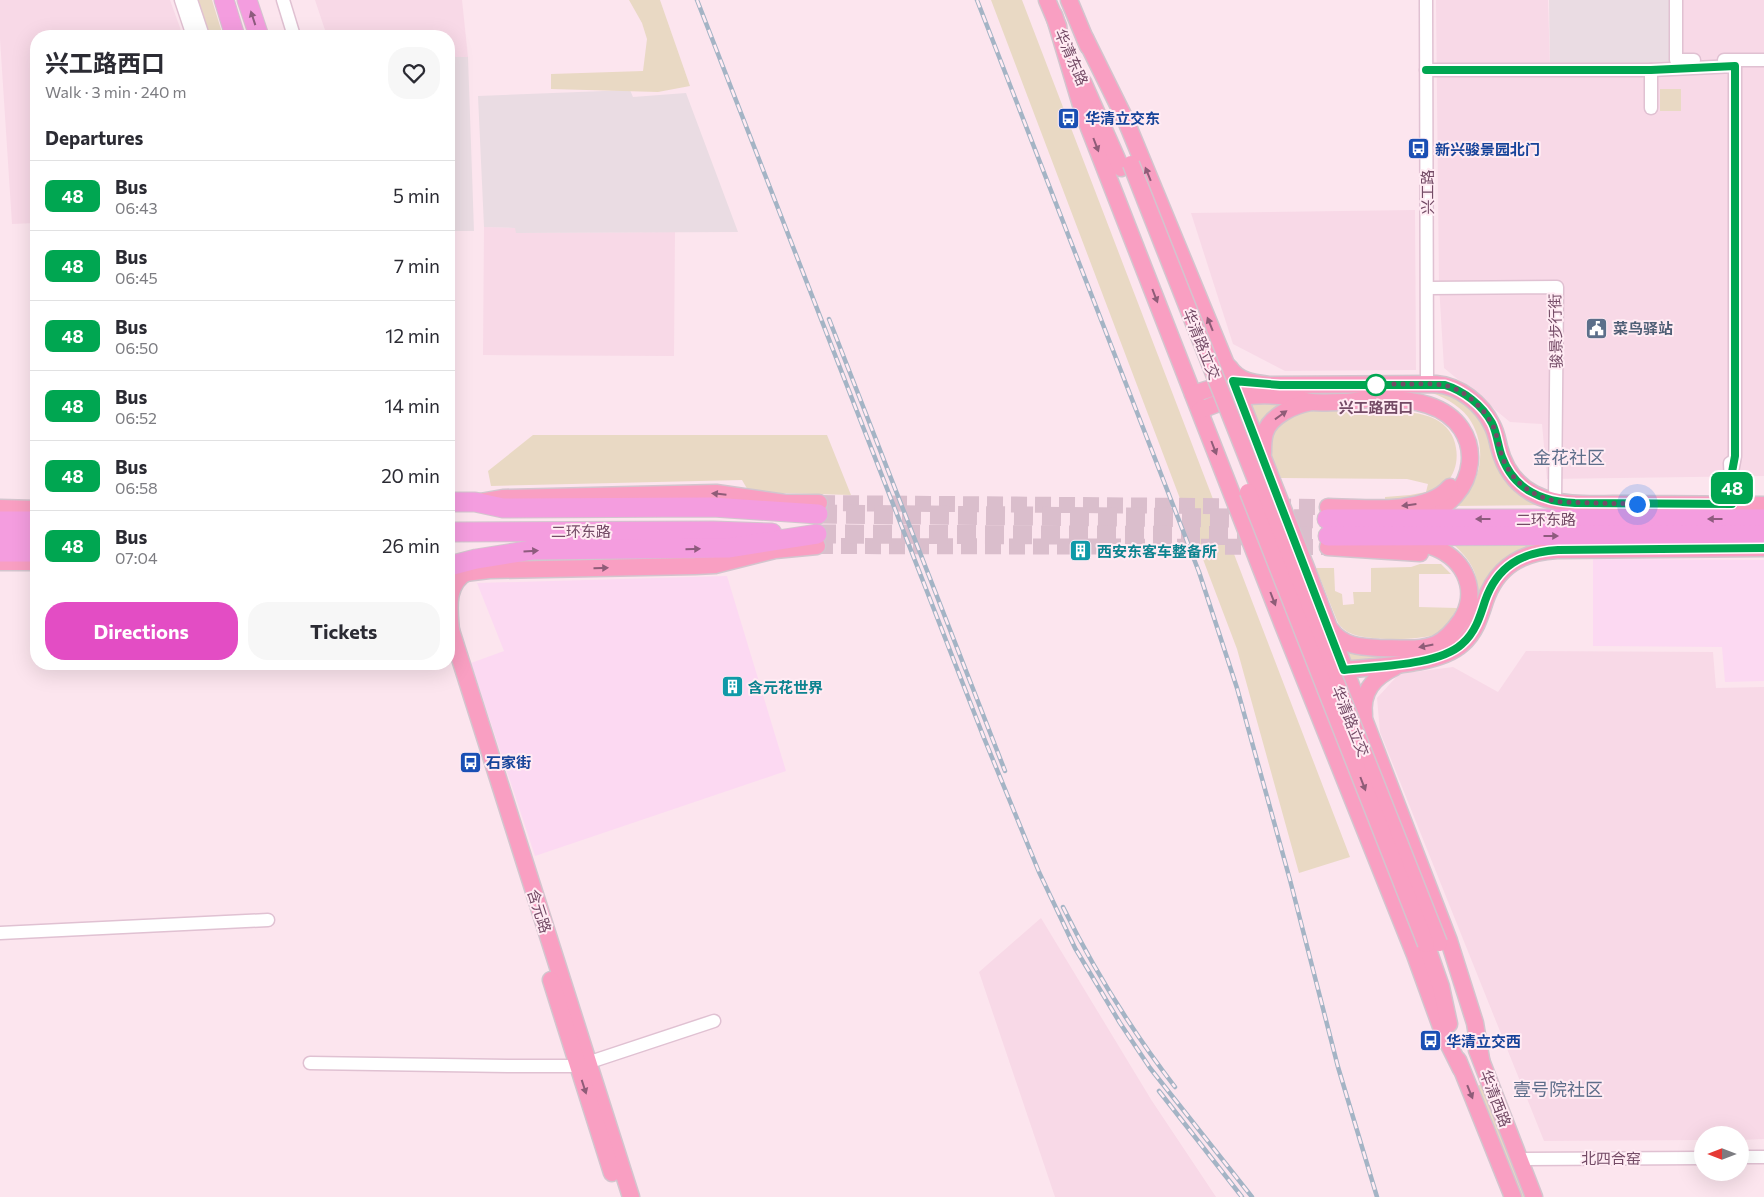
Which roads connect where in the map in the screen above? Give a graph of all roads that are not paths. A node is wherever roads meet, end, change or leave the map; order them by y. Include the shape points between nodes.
1 (182, 0) edge
2 (192, 0) edge
3 (224, 0) edge
4 (248, 0) edge
5 (283, 0) edge
6 (1047, 0) edge
7 (1069, 0) edge
8 (1426, 0) edge
9 (1676, 0) edge
10 (1054, 16) junction
11 (191, 30) edge
12 (201, 30) edge
13 (234, 30) edge
14 (257, 30) edge
15 (292, 30) edge
16 (1085, 38) junction
17 (1764, 60) edge
18 (1426, 70) junction
19 (1651, 70) junction
20 (1651, 108) dead end
21 (1126, 166) junction
22 (1428, 288) junction
23 (1427, 384) junction
24 (1248, 386) junction
25 (1193, 394) junction
26 (1239, 398) junction
27 (1313, 402) junction
28 (1343, 402) junction
29 (1200, 410) junction
30 (1729, 421) dead end
31 (1732, 472) junction
32 (1268, 474) junction
33 (1275, 489) junction
34 (1236, 501) junction
35 (1555, 501) junction
36 (455, 502) edge
37 (475, 502) junction
38 (1732, 504) junction
39 (1764, 505) edge
40 (0, 508) edge
41 (819, 508) joint
42 (30, 509) edge
43 (790, 513) junction
44 (0, 514) edge
45 (30, 514) edge
46 (455, 519) edge
47 (1403, 519) junction
48 (30, 520) edge
49 (1764, 520) edge
50 (0, 521) edge
51 (712, 524) junction
52 (1328, 527) junction
53 (455, 532) edge
54 (0, 534) edge
55 (30, 534) edge
56 (1764, 535) edge
57 (1364, 536) junction
58 (817, 540) junction
59 (1764, 548) edge
60 (30, 553) edge
61 (2, 556) edge
62 (1302, 559) junction
63 (30, 561) edge
64 (455, 571) edge
65 (455, 572) edge
66 (1263, 572) junction
67 (1326, 621) junction
68 (1454, 629) junction
69 (455, 644) edge
70 (1412, 662) junction
71 (455, 670) edge
72 (1344, 670) junction
73 (1307, 684) junction
74 (1366, 728) junction
75 (268, 920) dead end
76 (0, 933) edge
77 (1433, 943) junction
78 (714, 1021) dead end
79 (1481, 1059) junction
80 (310, 1063) dead end
81 (584, 1064) junction
82 (1461, 1069) junction
83 (1749, 1157) edge
84 (1764, 1157) edge
85 (1694, 1158) edge
86 (1518, 1159) junction
87 (620, 1197) edge
88 (631, 1197) edge
89 (1513, 1197) edge
90 (1534, 1197) edge

1 - 11 street
2 - 12 street
3 - 13 highway
14 -> 4 highway
5 - 15 street
6 - 10 main road, 华清东路
7 - 16 main road, 华清东路
8 - 18 street, 兴工路
9 - 17 street via 1676,60
10 - 21 main road, 华清东路
10 -> 25 main road via 1084,115
16 - 21 main road, 华清东路
24 -> 16 main road via 1222,355 1126,121
18 - 19 street
18 - 22 street, 兴工路
19 - 20 street
19 - 31 street via 1735,66 1735,456
21 - 77 main road, 华清路立交, bridge
22 - 23 street, 兴工路
22 - 35 street, 骏景步行街 via 1557,287
23 - 24 main road
23 - 35 main road via 1453,388 1475,402 1492,424 1501,455 1513,477 1534,494
24 - 25 main road
24 - 26 main road
24 - 27 main road
25 - 29 main road
26 - 29 main road
26 - 32 main road
27 - 28 main road
32 -> 27 main road via 1263,446 1267,428 1286,411
28 - 47 main road via 1387,399 1424,404 1450,416 1465,436 1470,462 1464,485 1437,511
28 -> 52 main road via 1424,411 1437,416 1453,430 1459,466 1448,489 1440,496
29 -> 34 main road
30 - 31 street
31 - 38 street
32 - 33 main road
33 - 34 main road via 1273,501 1250,508
33 - 62 main road
34 - 66 main road
35 - 38 main road
36 - 37 highway
41 -> 37 main road via 716,493 503,498
37 - 43 highway via 503,508 713,507
38 - 39 main road
40 - 42 main road
41 - 43 highway
43 - 51 highway
44 - 45 highway
46 - 51 highway, 二环东路
49 -> 47 highway, 二环东路
47 - 52 highway, 二环东路
48 - 50 highway
51 - 53 highway, 二环东路
51 - 58 highway
52 - 57 highway, 二环东路
52 - 68 main road via 1430,555 1441,561 1451,570 1461,596 1460,614
54 - 55 highway
57 -> 56 highway, 二环东路
57 - 68 main road via 1426,544 1455,560 1465,574 1470,591 1466,610
64 -> 58 highway via 476,558 532,550 728,548
65 -> 58 main road via 714,565
59 - 70 main road via 1558,550 1531,554 1510,563 1499,574 1476,626 1462,645 1437,657
60 - 61 highway
61 - 63 main road
62 - 66 main road via 1293,551 1268,558
62 - 67 main road
66 -> 73 main road
68 -> 67 main road via 1431,646 1369,647 1341,641
67 - 72 main road
69 - 81 main road, 含元路
70 - 72 main road
70 - 74 main road via 1382,674 1369,687 1363,706
71 - 81 main road, 含元路
72 - 73 main road
72 - 74 main road
73 - 82 main road via 1444,1035
74 - 79 main road via 1449,940 1475,1023
75 - 76 street
77 - 79 main road, 华清西路
77 - 82 main road, 华清西路 via 1440,987
78 - 81 street
79 - 86 main road, 华清西路
80 - 81 street
81 -> 87 main road, 含元路
81 - 88 main road, 含元路
82 -> 89 main road, 华清西路
83 - 84 street
85 - 86 street, 北四合窑
86 - 90 main road, 华清西路

